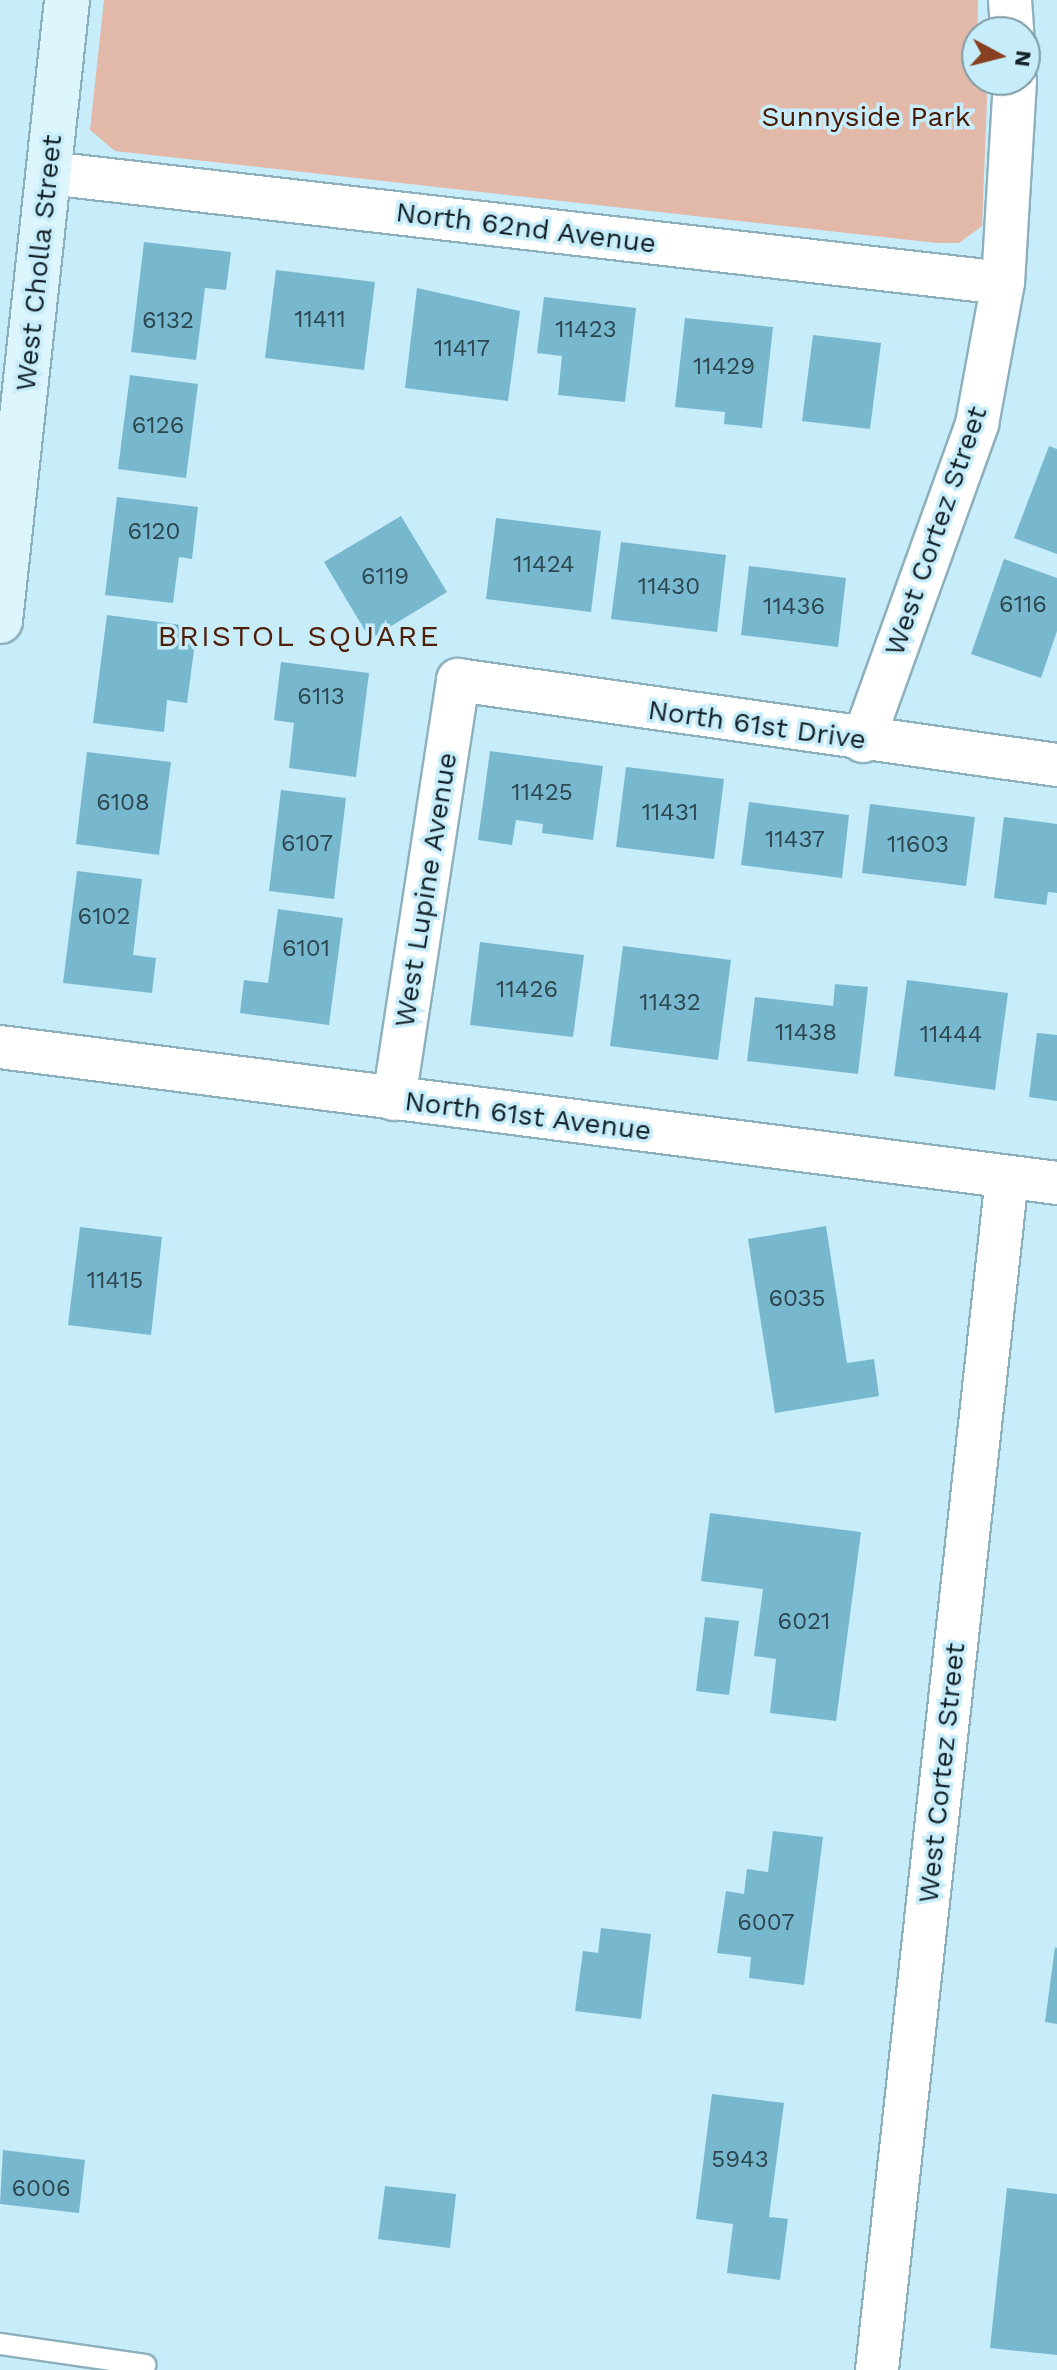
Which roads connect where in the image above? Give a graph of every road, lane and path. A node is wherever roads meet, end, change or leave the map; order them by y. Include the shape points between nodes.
1 (67, 0) edge
2 (1014, 96) edge
3 (49, 173) junction
4 (1003, 283) junction
5 (0, 621) edge
6 (458, 680) joint
7 (863, 741) junction
8 (1057, 765) edge
9 (0, 1047) edge
10 (394, 1099) junction
11 (1007, 1177) junction
12 (1057, 1183) edge
13 (0, 2344) edge
14 (145, 2365) dead end
15 (877, 2370) edge

1 - 3 street, West Cholla Street
2 - 4 street, West Cortez Street
3 - 4 street, North 62nd Avenue
3 - 5 street, West Cholla Street
4 - 7 street, West Cortez Street via 977,424
6 - 7 street, North 61st Drive
6 - 10 street, West Lupine Avenue
7 - 8 street, North 61st Drive
9 - 10 street, North 61st Avenue
10 - 11 street, North 61st Avenue
11 - 12 street, North 61st Avenue
11 - 15 street, West Cortez Street
13 - 14 lane

